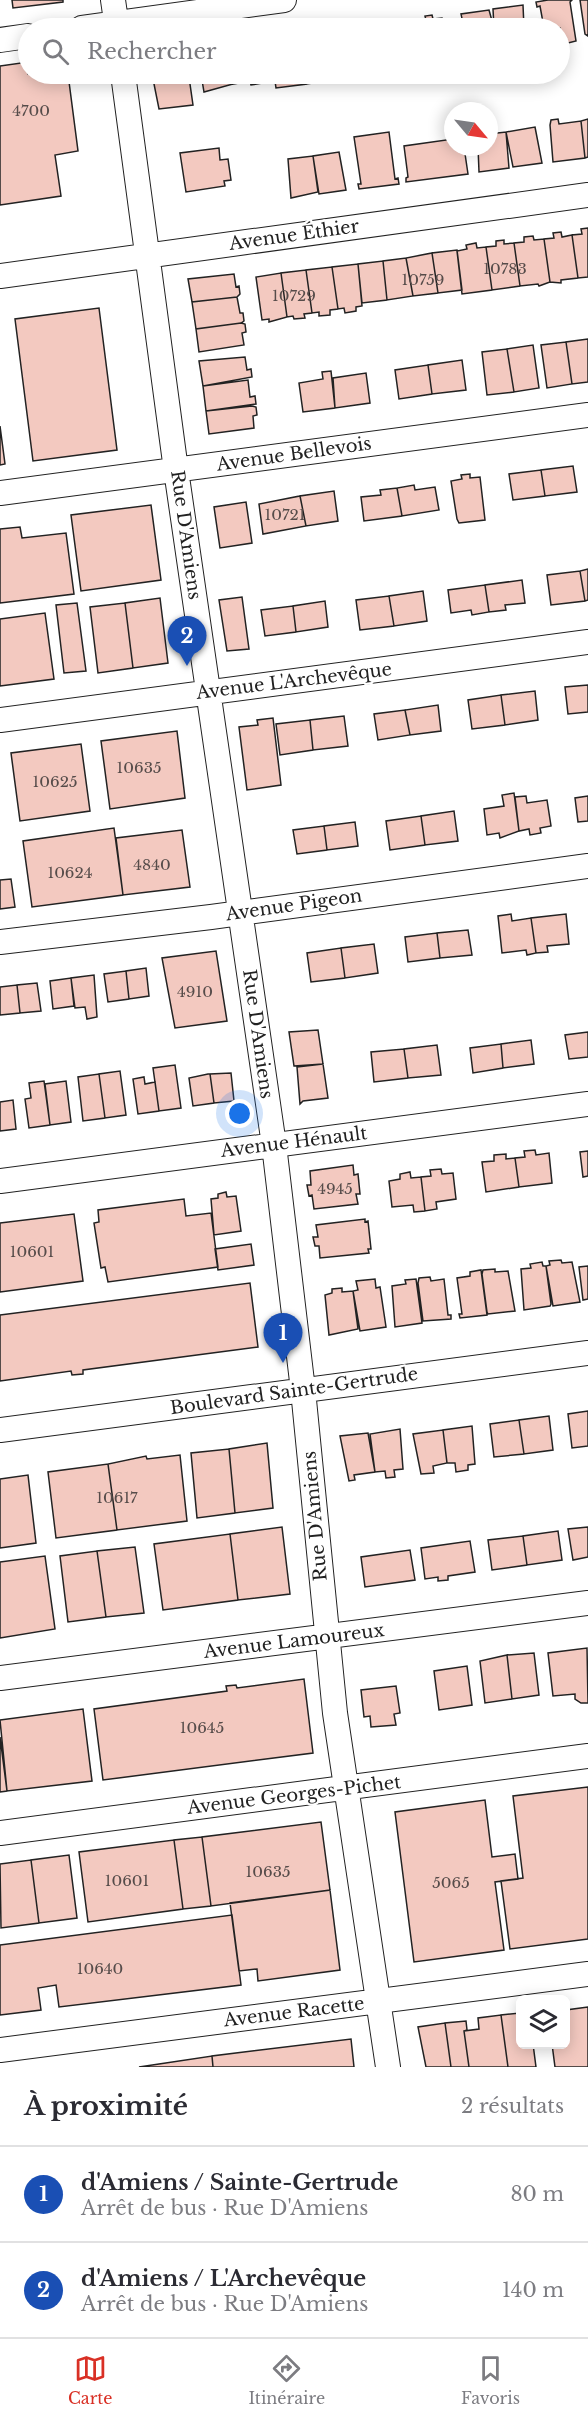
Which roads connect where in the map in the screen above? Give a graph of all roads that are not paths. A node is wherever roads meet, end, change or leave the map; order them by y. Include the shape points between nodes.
1 (113, 0) edge
2 (284, 0) edge
3 (116, 18) edge
4 (168, 18) edge
5 (18, 37) edge
6 (0, 40) edge
7 (124, 84) edge
8 (588, 195) edge
9 (147, 256) junction
10 (0, 276) edge
11 (588, 415) edge
12 (176, 470) junction
13 (0, 493) edge
14 (588, 642) edge
15 (210, 692) junction
16 (0, 720) edge
17 (588, 866) edge
18 (240, 912) junction
19 (0, 942) edge
20 (588, 1104) edge
21 (274, 1145) junction
22 (0, 1180) edge
23 (588, 1353) edge
24 (303, 1390) junction
25 (0, 1430) edge
26 (588, 1603) edge
27 (326, 1637) junction
28 (0, 1678) edge
29 (588, 1756) edge
30 (347, 1788) junction
31 (0, 1833) edge
32 (588, 1974) edge
33 (378, 2001) junction
34 (0, 2049) edge
35 (388, 2067) edge

1 - 3 street
2 - 4 street
5 - 6 street
7 - 9 street, Rue D'Amiens
8 - 9 street, Avenue Éthier
9 - 10 street, Avenue Éthier
9 - 12 street, Rue D'Amiens
11 - 12 street, Avenue Bellevois
12 - 13 street, Avenue Bellevois
12 - 15 street, Rue D'Amiens
14 - 15 street, Avenue L'Archevêque
15 - 16 street, Avenue L'Archevêque
15 - 18 street, Rue D'Amiens
17 - 18 street, Avenue Pigeon
18 - 19 street, Avenue Pigeon
18 - 21 street, Rue D'Amiens
20 - 21 street, Avenue Hénault
21 - 22 street, Avenue Hénault
21 - 24 street, Rue D'Amiens
23 - 24 street, Boulevard Sainte-Gertrude
24 - 25 street, Boulevard Sainte-Gertrude
24 - 27 street, Rue D'Amiens
26 - 27 street, Avenue Lamoureux
27 - 28 street, Avenue Lamoureux
27 - 30 street, Rue D'Amiens
29 - 30 street, Avenue Georges-Pichet
30 - 31 street, Avenue Georges-Pichet
30 - 33 street, Rue D'Amiens
32 - 33 street, Avenue Racette
33 - 34 street, Avenue Racette
33 - 35 street, Rue D'Amiens

